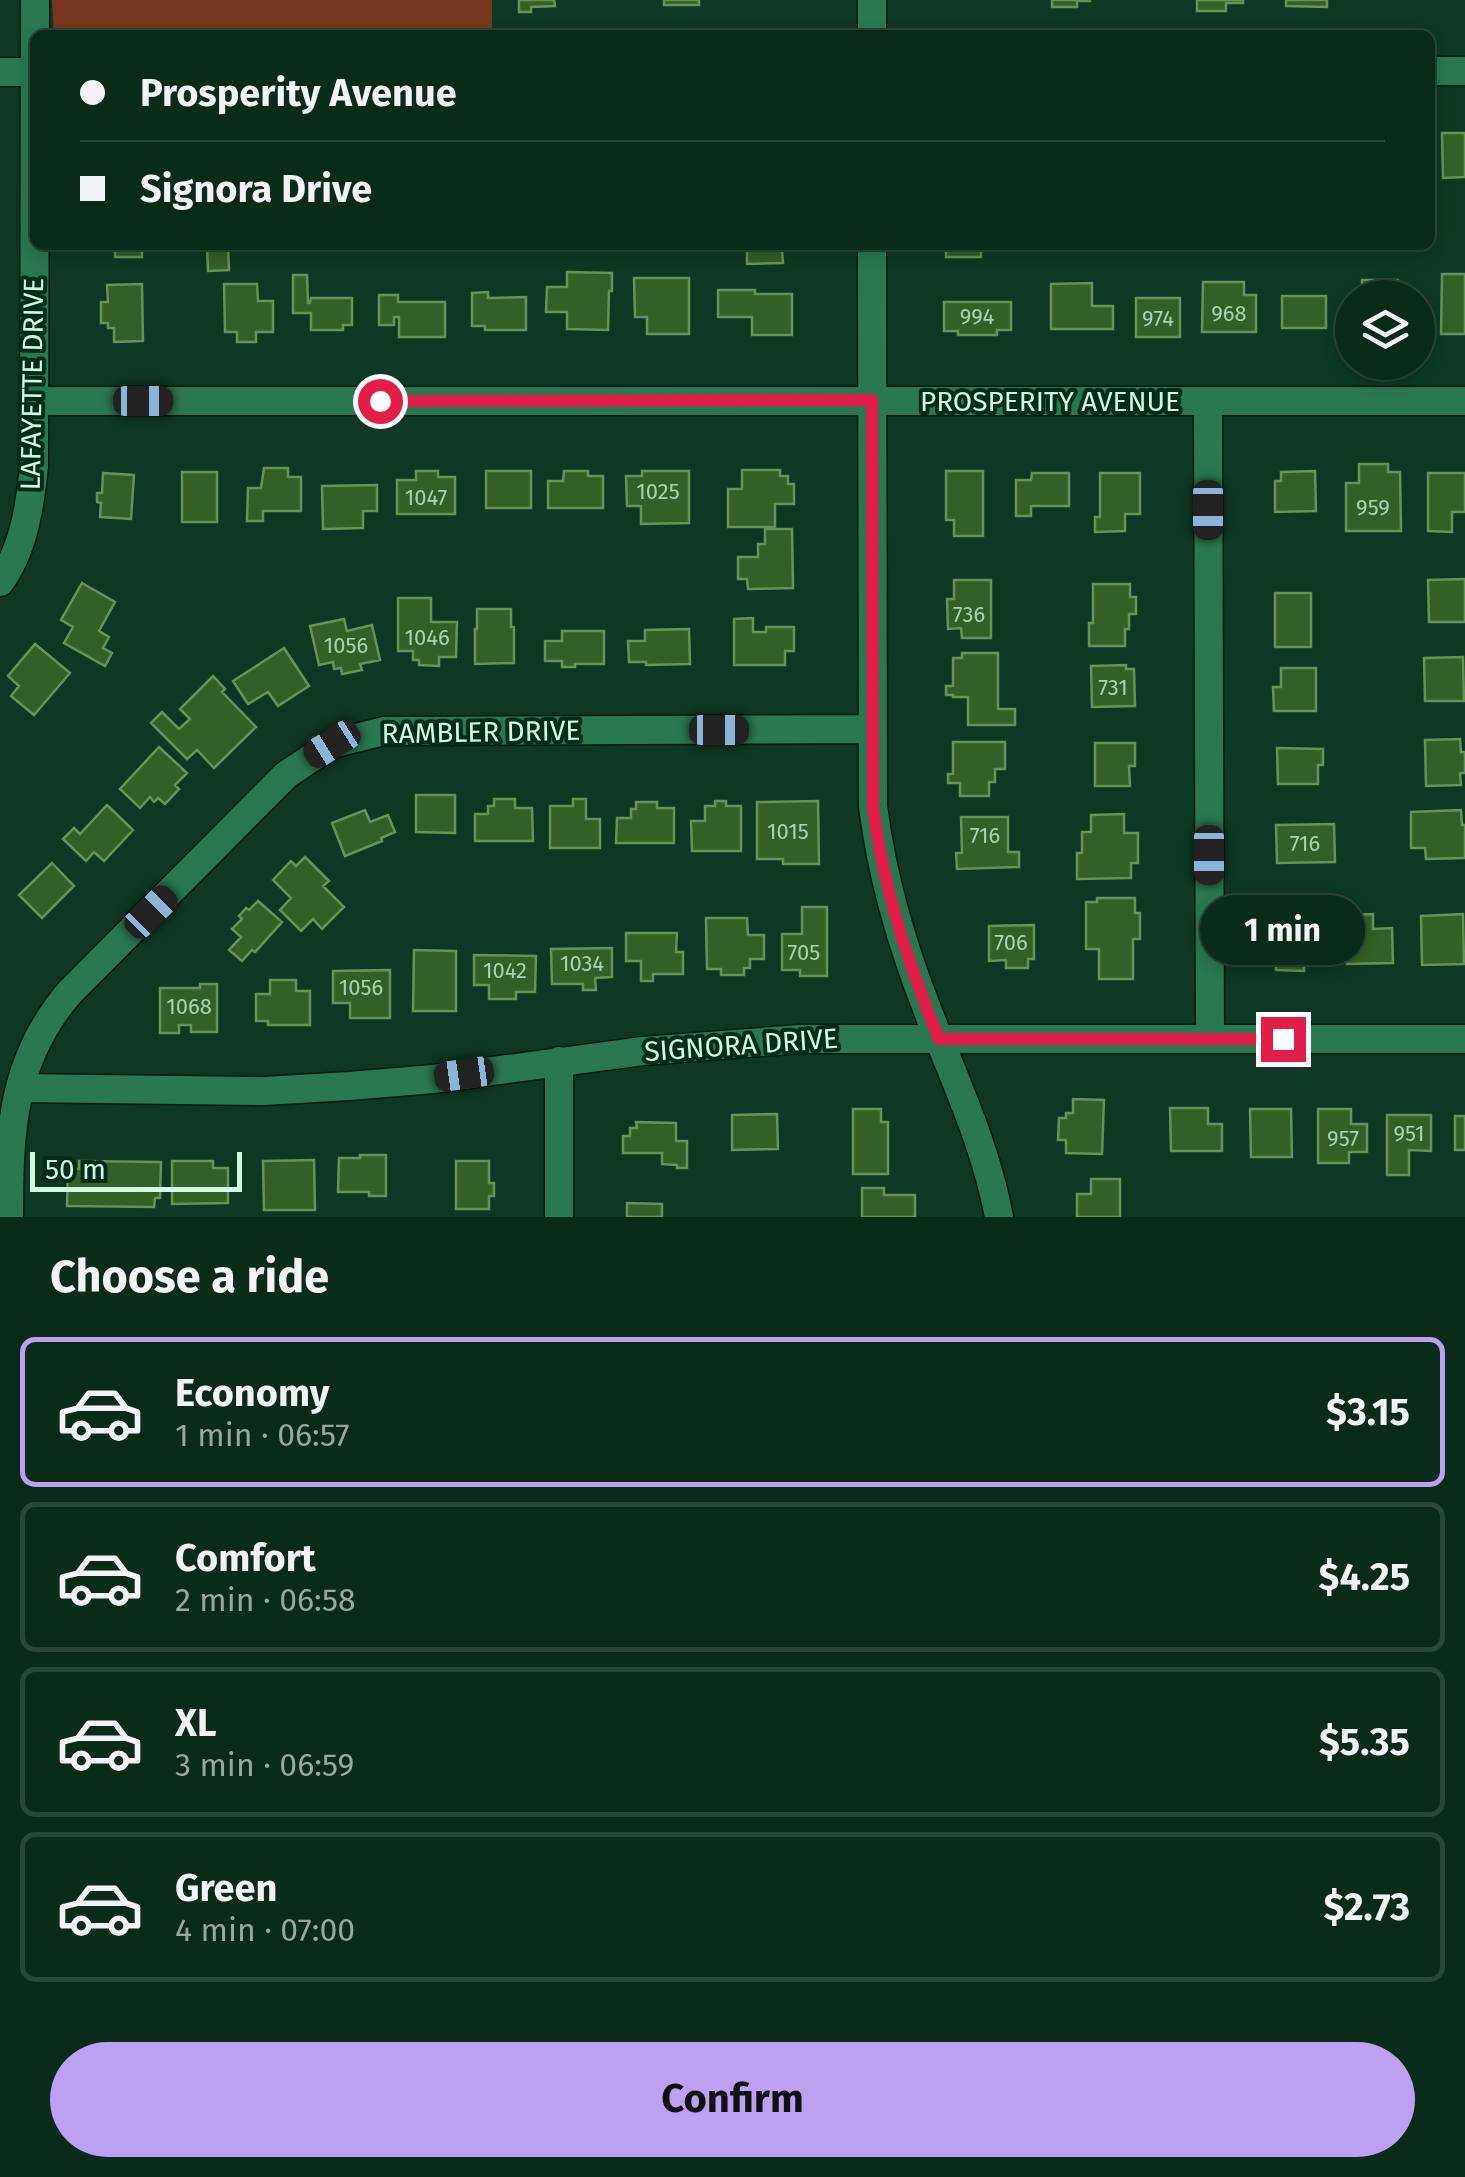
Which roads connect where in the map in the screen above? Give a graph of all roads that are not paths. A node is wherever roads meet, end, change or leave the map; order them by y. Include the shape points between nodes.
1 (35, 0) edge
2 (872, 0) edge
3 (35, 30) edge
4 (872, 30) edge
5 (1435, 71) edge
6 (1465, 71) edge
7 (0, 72) edge
8 (30, 72) edge
9 (34, 250) edge
10 (872, 250) edge
11 (872, 400) junction
12 (34, 401) junction
13 (1208, 401) junction
14 (1465, 401) edge
15 (0, 582) edge
16 (872, 730) junction
17 (939, 1039) junction
18 (1210, 1039) junction
19 (1465, 1039) edge
20 (559, 1061) junction
21 (20, 1088) junction
22 (9, 1217) edge
23 (559, 1217) edge
24 (999, 1217) edge

1 - 3 street, LAFAYETTE DRIVE
2 - 4 street
5 - 6 street
7 - 8 street
9 - 12 street, LAFAYETTE DRIVE
10 - 11 street
11 - 12 street, PROSPERITY AVENUE
11 - 13 street, PROSPERITY AVENUE
11 - 16 street
12 - 15 street, LAFAYETTE DRIVE via 30,504
13 - 14 street, PROSPERITY AVENUE
13 - 18 street
16 - 17 street via 873,806 884,877
16 - 21 street, RAMBLER DRIVE via 384,731 332,744 286,776 70,992 39,1036
17 - 18 street, SIGNORA DRIVE
17 - 20 street, SIGNORA DRIVE via 800,1039
17 - 24 street via 985,1157
18 - 19 street, SIGNORA DRIVE
20 - 21 street, SIGNORA DRIVE via 332,1087
20 - 23 street
21 - 22 street, RAMBLER DRIVE via 10,1136

